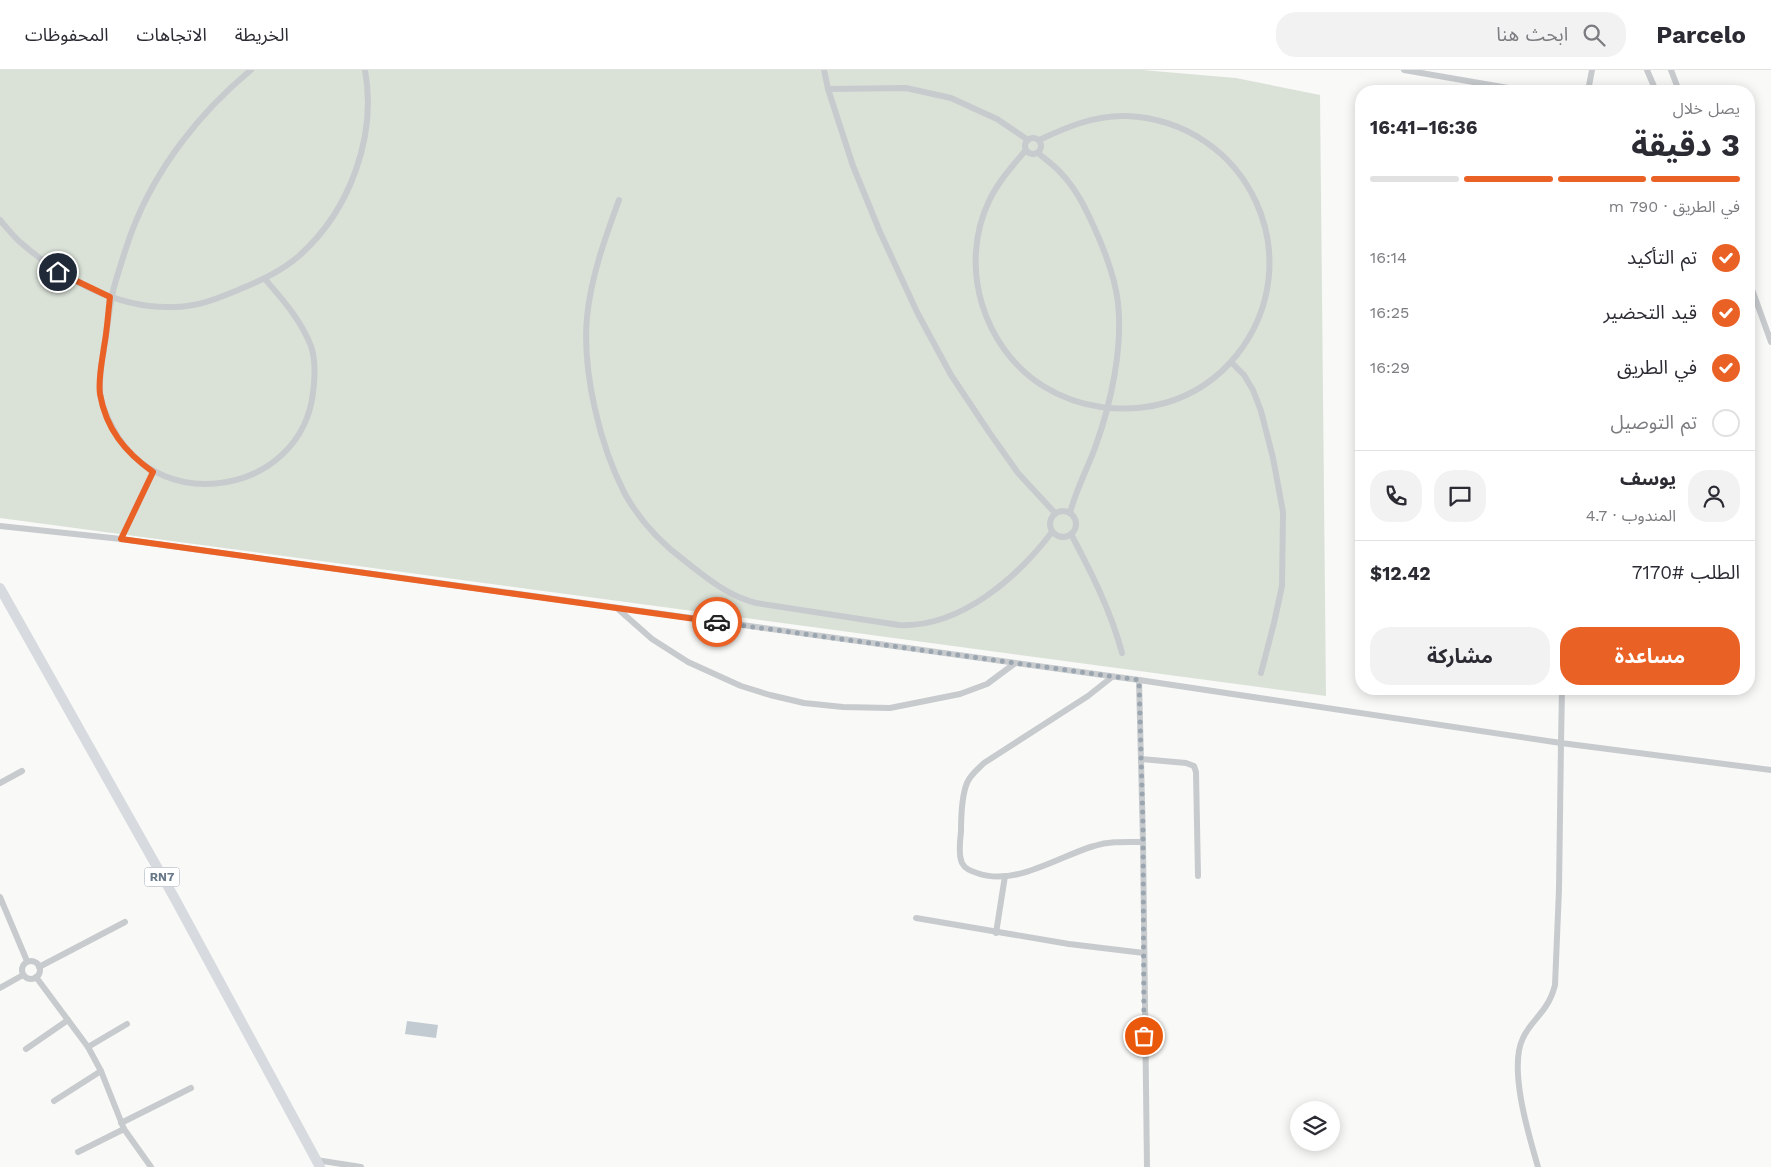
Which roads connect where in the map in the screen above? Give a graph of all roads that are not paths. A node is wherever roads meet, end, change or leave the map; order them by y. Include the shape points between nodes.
1 (251, 70) edge
2 (365, 70) edge
3 (824, 70) edge
4 (1404, 70) edge
5 (1592, 70) edge
6 (1648, 70) edge
7 (1671, 70) edge
8 (1491, 85) edge
9 (1589, 85) edge
10 (1654, 85) edge
11 (1677, 85) edge
12 (828, 89) junction
13 (1028, 140) junction
14 (1039, 140) junction
15 (1026, 150) junction
16 (1038, 153) junction
17 (619, 200) dead end
18 (0, 220) edge
19 (265, 279) junction
20 (110, 297) junction
21 (1755, 298) edge
22 (1771, 342) edge
23 (1231, 362) junction
24 (1107, 409) junction
25 (153, 472) junction
26 (1055, 513) junction
27 (1070, 513) junction
28 (0, 526) edge
29 (1052, 532) junction
30 (1071, 534) junction
31 (121, 539) junction
32 (0, 588) edge
33 (617, 608) junction
34 (1122, 653) dead end
35 (1014, 664) junction
36 (1261, 673) dead end
37 (1112, 677) junction
38 (1139, 680) junction
39 (1562, 695) edge
40 (1561, 742) junction
41 (1141, 759) junction
42 (1771, 770) edge
43 (22, 771) dead end
44 (0, 783) edge
45 (1143, 842) junction
46 (1005, 876) junction
47 (1198, 876) dead end
48 (0, 897) edge
49 (916, 918) dead end
50 (125, 922) dead end
51 (996, 933) junction
52 (1144, 952) junction
53 (27, 962) junction
54 (39, 967) junction
55 (24, 976) junction
56 (36, 977) junction
57 (0, 988) edge
58 (68, 1020) junction
59 (127, 1024) dead end
60 (88, 1047) junction
61 (26, 1049) dead end
62 (101, 1071) junction
63 (191, 1088) dead end
64 (54, 1101) dead end
65 (122, 1126) junction
66 (78, 1152) dead end
67 (318, 1163) edge
68 (151, 1167) edge
69 (361, 1167) edge
70 (1147, 1167) edge
71 (1538, 1167) edge

1 - 20 street via 199,119 153,185 132,229
2 - 19 street via 369,90 366,131 359,162 347,191 326,229 300,256
3 - 12 street
4 - 8 street
5 - 9 street
6 - 10 street
7 - 11 street
12 - 13 street via 906,88 951,98 997,118
12 - 26 street via 880,232 918,314 951,375 1018,472
13 - 14 street
13 - 15 street
14 - 16 street via 1041,147
14 - 23 street via 1089,120 1124,116 1146,118 1198,137 1236,169 1263,218 1270,266 1268,288 1255,328
15 - 16 street
15 - 24 street via 1000,182 981,224 976,247 978,293 995,336 1024,371 1042,386 1070,399
16 - 24 street via 1060,172 1084,205 1105,250 1114,282 1118,329
17 - 29 street via 600,255 587,317 589,379 598,420 616,472 639,514 666,547 715,585 756,603 899,625 930,624 980,600 998,587 1037,552
18 - 20 street via 19,241 58,272
19 - 20 street via 207,303 173,307 139,305
19 - 25 street via 304,329 312,348 315,374 311,407 298,433 282,455 257,472 231,482 202,484 173,480
20 - 25 street via 100,392 107,417 120,443
21 - 22 street
23 - 24 street via 1214,378 1174,400 1130,409
23 - 36 street via 1244,375 1261,411 1282,512 1282,586
24 - 27 street
25 - 31 street
26 - 27 street via 1062,510
26 - 29 street via 1050,522
27 - 30 street via 1076,522
28 - 31 street
29 - 30 street via 1063,537
30 - 34 street via 1112,621
31 - 33 street
32 - 67 main road, RN7 via 175,899
33 - 35 street
33 - 35 street via 652,639 688,662 740,686 804,703 890,708 960,694 987,684
35 - 37 street
37 - 38 street
37 - 46 street via 984,763 967,782 961,860 966,868 978,874
38 - 40 street
38 - 41 street
39 - 40 street
40 - 42 street
40 - 71 street via 1555,985 1551,998 1523,1038 1519,1058 1524,1118
41 - 45 street
41 - 47 street via 1194,766
43 - 44 street
45 - 46 street via 1097,845 1037,869
45 - 52 street
46 - 51 street
48 - 53 street
49 - 51 street
50 - 54 street
51 - 52 street
52 - 70 street
53 - 54 street via 34,961
53 - 55 street via 22,966
54 - 56 street
55 - 56 street
55 - 57 street
56 - 58 street
58 - 60 street
58 - 61 street
59 - 60 street
60 - 62 street
62 - 64 street
62 - 65 street
63 - 65 street
65 - 66 street
65 - 68 street
67 - 69 street

